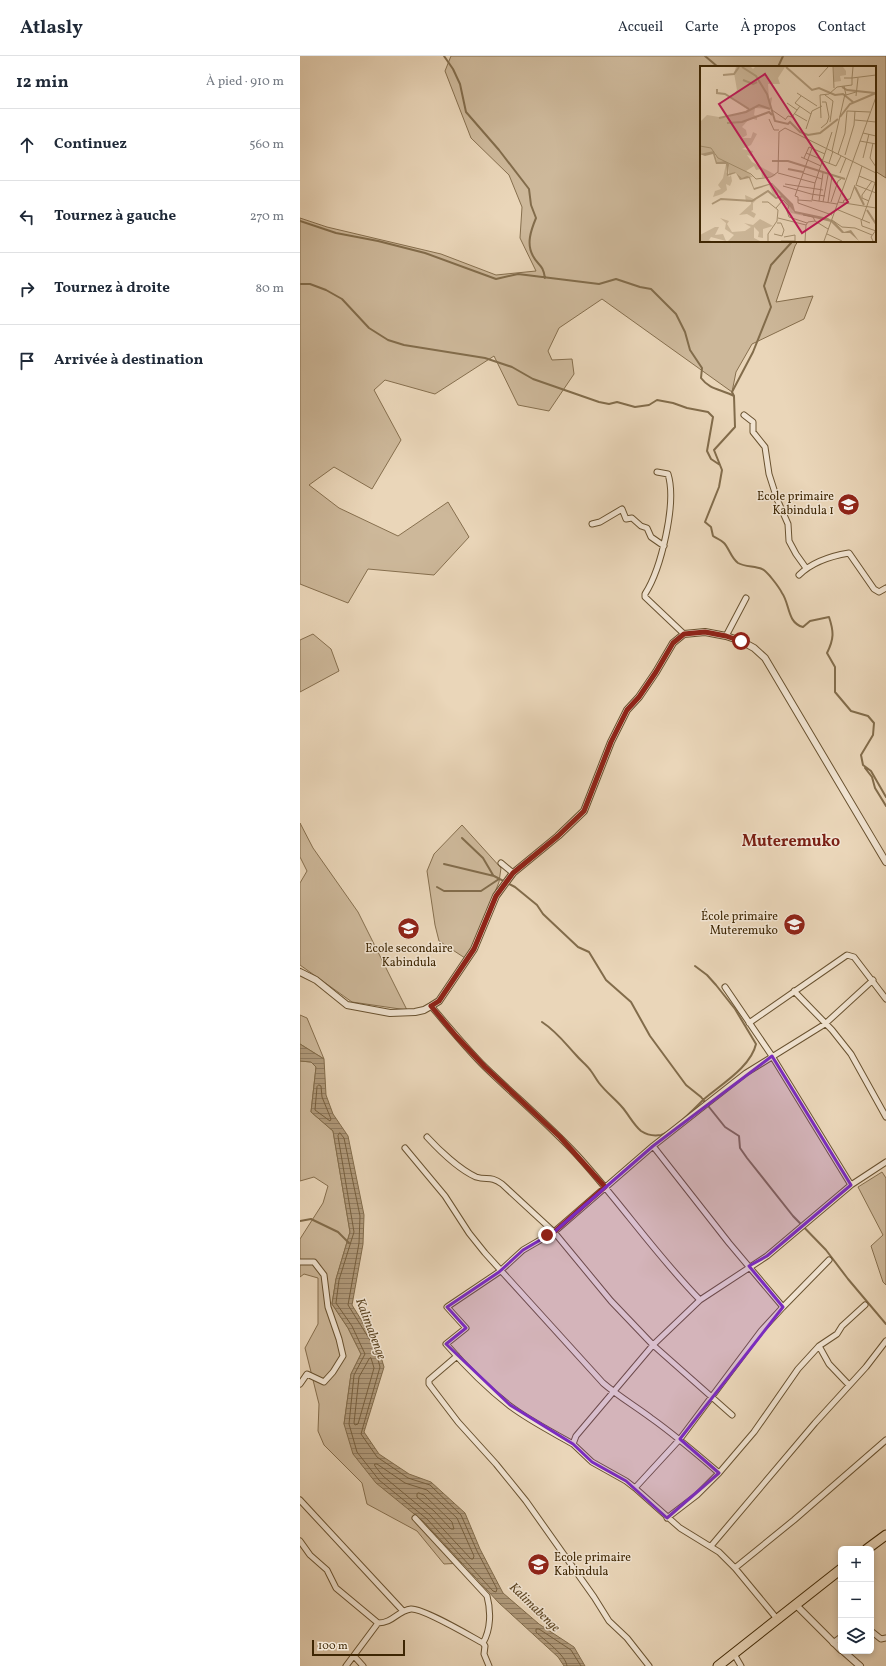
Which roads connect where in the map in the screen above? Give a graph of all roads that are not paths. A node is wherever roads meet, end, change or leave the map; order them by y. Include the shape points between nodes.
1 (744, 415) dead end
2 (657, 472) dead end
3 (592, 524) dead end
4 (664, 546) junction
5 (806, 568) junction
6 (799, 575) dead end
7 (886, 588) edge
8 (746, 598) dead end
9 (684, 634) junction
10 (726, 636) junction
11 (886, 862) edge
12 (501, 863) dead end
13 (513, 873) junction
14 (300, 972) edge
15 (873, 980) junction
16 (725, 987) dead end
17 (794, 991) junction
18 (886, 999) edge
19 (431, 1006) junction
20 (749, 1023) junction
21 (826, 1024) junction
22 (772, 1056) junction
23 (886, 1117) edge
24 (427, 1137) dead end
25 (653, 1146) junction
26 (405, 1148) dead end
27 (886, 1162) edge
28 (851, 1185) junction
29 (605, 1187) junction
30 (554, 1232) junction
31 (829, 1260) dead end
32 (300, 1262) edge
33 (749, 1266) junction
34 (500, 1271) junction
35 (700, 1300) junction
36 (865, 1305) dead end
37 (783, 1307) junction
38 (886, 1341) edge
39 (653, 1346) junction
40 (819, 1346) junction
41 (457, 1356) junction
42 (300, 1384) edge
43 (849, 1385) junction
44 (613, 1392) junction
45 (712, 1396) junction
46 (732, 1415) dead end
47 (680, 1439) junction
48 (886, 1440) edge
49 (573, 1444) junction
50 (719, 1473) junction
51 (635, 1488) junction
52 (300, 1500) edge
53 (415, 1518) dead end
54 (667, 1518) junction
55 (886, 1534) edge
56 (300, 1541) edge
57 (711, 1546) junction
58 (871, 1546) edge
59 (735, 1568) junction
60 (838, 1571) edge
61 (795, 1604) junction
62 (404, 1611) junction
63 (778, 1620) junction
64 (378, 1624) junction
65 (874, 1633) edge
66 (886, 1638) edge
67 (838, 1639) edge
68 (483, 1643) junction
69 (833, 1643) junction
70 (838, 1647) edge
71 (734, 1654) junction
72 (846, 1654) edge
73 (354, 1656) junction
74 (346, 1666) edge
75 (363, 1666) edge
76 (489, 1666) edge
77 (649, 1666) edge
78 (718, 1666) edge
79 (741, 1666) edge
80 (860, 1666) edge

1 - 5 street via 753,422 753,432 765,448 769,474 788,524 789,541
2 - 4 street via 668,474 671,486
3 - 4 street via 622,509 626,520 632,518 640,526 647,528 651,537
4 - 9 street via 645,597
5 - 6 street
5 - 7 street via 834,555 849,553 874,589 879,592
8 - 10 street
9 - 10 street via 705,632
9 - 13 street via 673,643 639,697 627,710 611,742 584,811
10 - 11 street via 754,648 765,658
12 - 13 street
13 - 19 street via 496,896 474,949 439,1001
14 - 19 street via 316,980 347,1005 390,1013 414,1012
15 - 17 street via 854,957 847,955
15 - 18 street
15 - 21 street
16 - 20 street
17 - 20 street
17 - 21 street
19 - 29 street via 485,1067 560,1137
20 - 22 street
21 - 22 street
21 - 23 street via 851,1054
22 - 25 street
22 - 28 street
24 - 30 street via 469,1173 476,1177 494,1178
25 - 29 street
25 - 33 street
26 - 34 street via 445,1196 469,1233
27 - 28 street
28 - 33 street via 767,1256
29 - 30 street
29 - 35 street via 681,1281
30 - 34 street via 523,1250
30 - 39 street via 611,1301
31 - 37 street
32 - 42 street via 314,1262 324,1275 328,1307 343,1356 324,1382 307,1374
33 - 35 street
33 - 37 street
34 - 41 street via 447,1307 466,1328 446,1344
34 - 44 street
35 - 39 street
36 - 40 street via 837,1334
37 - 45 street via 761,1331
38 - 43 street
39 - 44 street
39 - 45 street
40 - 43 street via 830,1364
40 - 50 street via 788,1382 754,1432
41 - 49 street via 510,1406
41 - 77 street via 429,1380 429,1384 526,1501 609,1621 627,1638
43 - 57 street
44 - 47 street
44 - 49 street via 576,1436
45 - 46 street
45 - 47 street
47 - 50 street
47 - 51 street
48 - 59 street
49 - 51 street via 592,1462
50 - 54 street via 697,1495
51 - 54 street
52 - 62 street
53 - 68 street via 487,1596 490,1609
54 - 57 street
55 - 58 highway
56 - 64 street via 327,1570 336,1588
57 - 59 street
59 - 63 street
60 - 61 highway
61 - 63 highway
61 - 69 street
62 - 64 street via 386,1623
62 - 68 street via 417,1609
63 - 71 highway
64 - 73 street
65 - 66 street
67 - 69 street
68 - 76 street
69 - 70 street
71 - 78 highway
71 - 79 street
72 - 80 street
73 - 74 street
73 - 75 street

